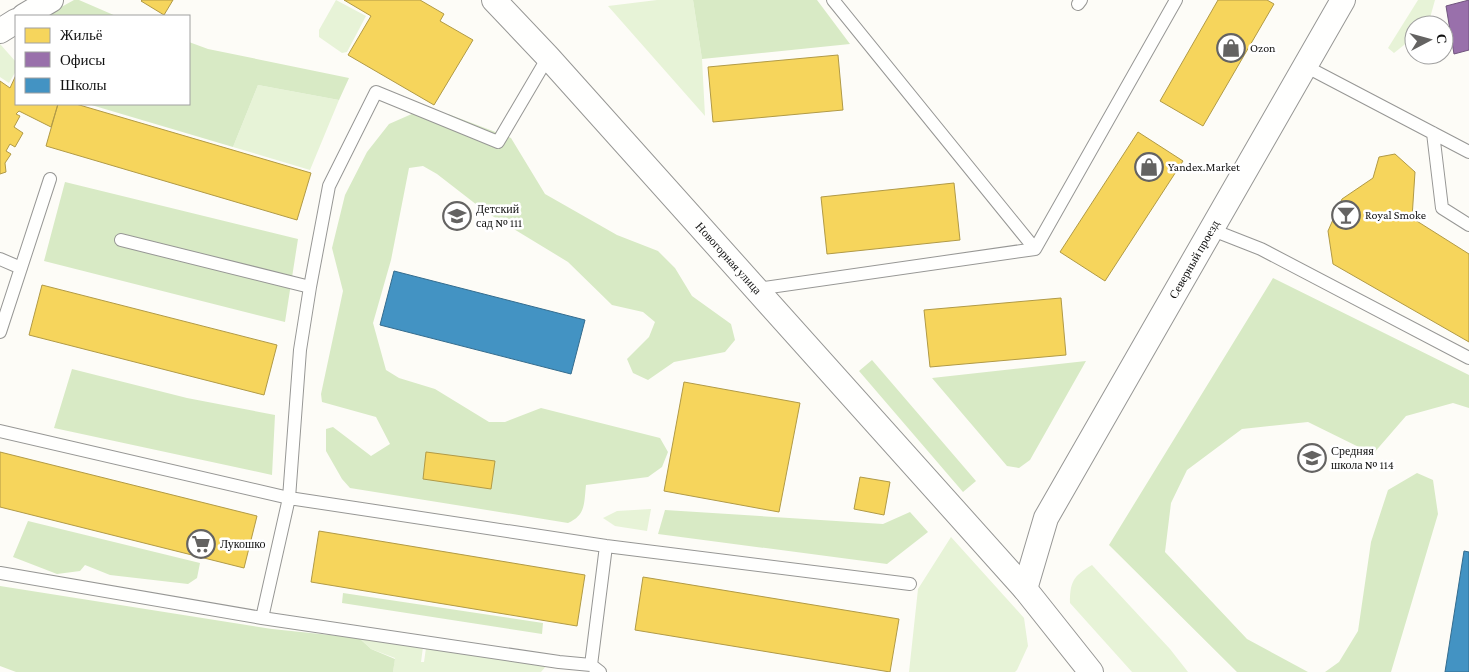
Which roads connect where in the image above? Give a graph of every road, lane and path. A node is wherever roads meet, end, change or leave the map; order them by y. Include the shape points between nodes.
1 (51, 0) edge
2 (494, 0) edge
3 (833, 0) edge
4 (1176, 0) edge
5 (1336, 2) edge
6 (26, 15) edge
7 (15, 22) edge
8 (0, 30) edge
9 (548, 57) junction
10 (1305, 66) junction
11 (1433, 133) junction
12 (1469, 152) edge
13 (50, 178) dead end
14 (1469, 225) edge
15 (1210, 229) junction
16 (121, 240) dead end
17 (1035, 249) junction
18 (0, 259) edge
19 (21, 268) junction
20 (310, 287) junction
21 (757, 289) junction
22 (0, 332) edge
23 (1469, 358) edge
24 (0, 431) edge
25 (288, 498) junction
26 (606, 546) junction
27 (0, 573) edge
28 (910, 584) dead end
29 (1025, 588) junction
30 (262, 618) junction
31 (595, 668) edge
32 (1091, 672) edge

1 - 6 street
2 - 9 street, Новогорная улица
3 - 17 lane
4 - 17 lane
5 - 10 street, Северный проезд
7 - 8 street
9 - 20 lane via 498,142 376,92 329,186
9 - 21 street, Новогорная улица
10 - 11 lane
10 - 15 street, Северный проезд
11 - 12 lane
11 - 14 lane via 1442,208
13 - 19 lane
15 - 23 lane via 1261,249
15 - 29 street, Северный проезд via 1046,518
16 - 20 lane
17 - 21 lane
18 - 19 lane
19 - 22 lane
20 - 25 lane via 300,350
21 - 29 street, Новогорная улица
24 - 25 lane
25 - 26 lane
25 - 30 lane
26 - 28 lane
26 - 31 lane
27 - 30 lane
29 - 32 street, Новогорная улица
30 - 31 lane

